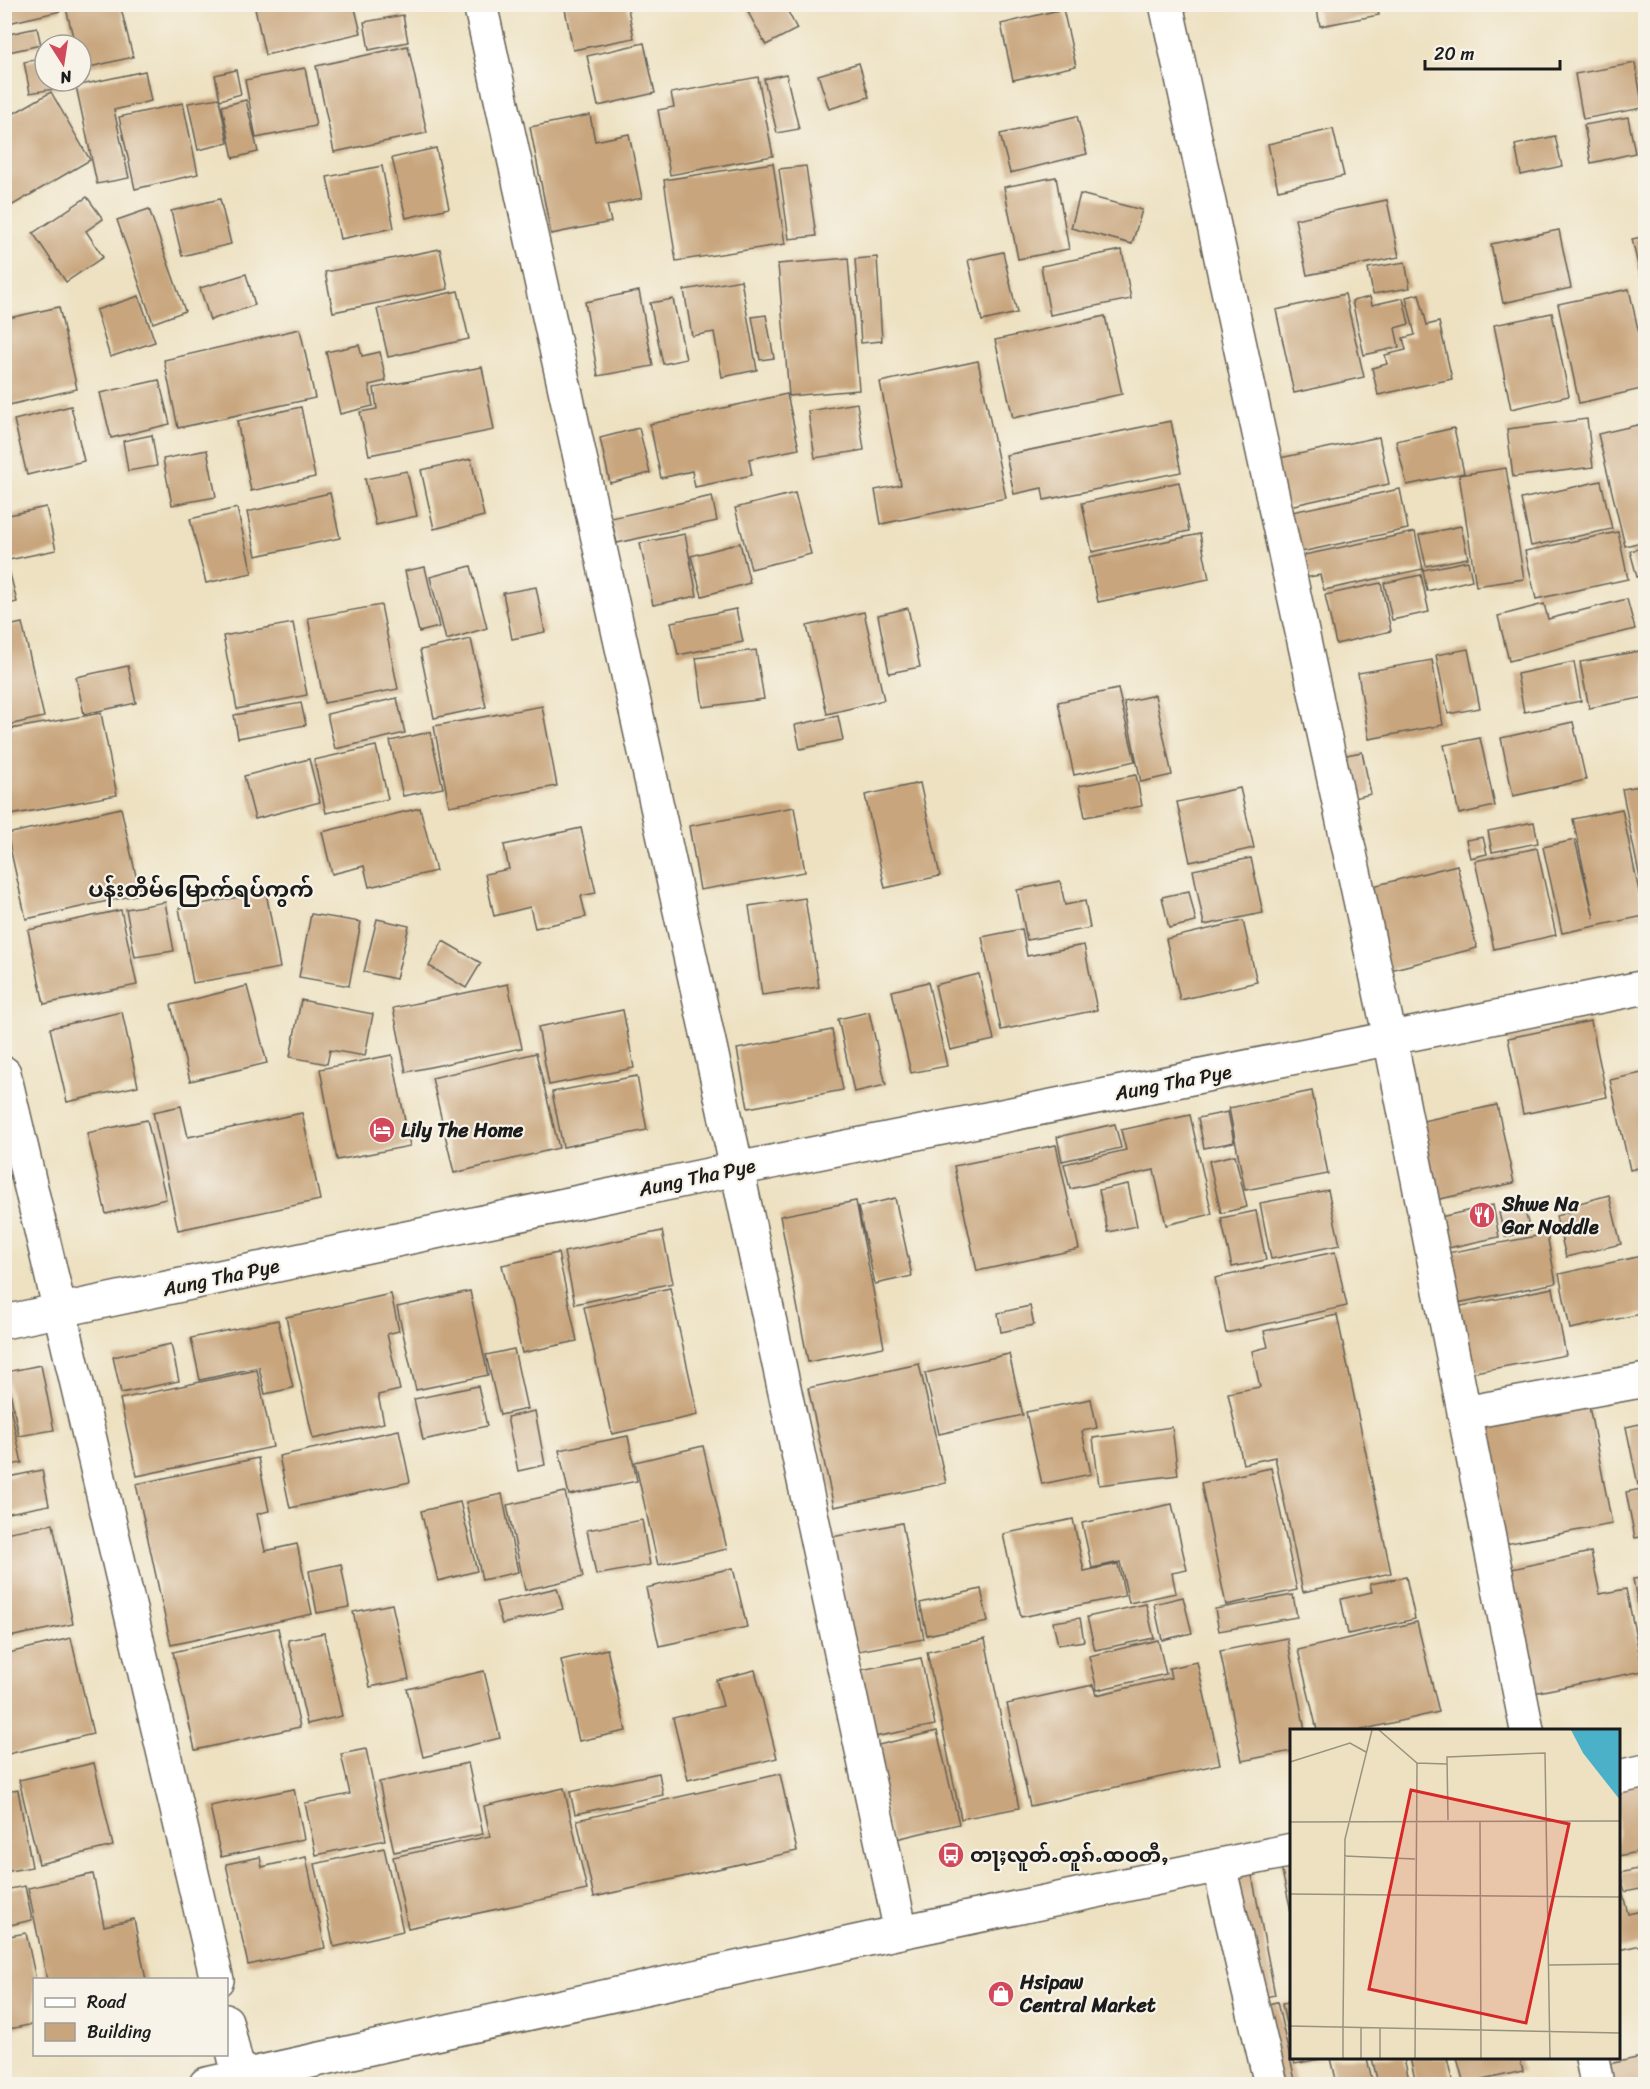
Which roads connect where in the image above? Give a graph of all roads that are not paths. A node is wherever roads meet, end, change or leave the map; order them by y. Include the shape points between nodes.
1 (480, 4) edge
2 (1166, 4) edge
3 (1646, 987) edge
4 (1390, 1038) junction
5 (4, 1073) edge
6 (737, 1169) junction
7 (60, 1310) junction
8 (4, 1322) edge
9 (1646, 1380) edge
10 (1464, 1413) junction
11 (1527, 1729) edge
12 (1646, 1771) edge
13 (1620, 1777) edge
14 (1290, 1850) edge
15 (1219, 1866) junction
16 (901, 1932) junction
17 (217, 1978) edge
18 (228, 2030) edge
19 (1592, 2059) edge
20 (240, 2081) edge
21 (206, 2085) edge
22 (1271, 2085) edge
23 (1597, 2085) edge

1 - 6 street
2 - 4 street
3 - 4 street, Aung Tha Pye
4 - 6 street, Aung Tha Pye
4 - 10 street
5 - 7 street
6 - 7 street, Aung Tha Pye
6 - 16 street
7 - 8 street, Aung Tha Pye
7 - 17 street
9 - 10 street
10 - 11 street
12 - 13 street
14 - 15 street
15 - 16 street
15 - 22 street
16 - 20 street
18 - 20 street
19 - 23 street
20 - 21 street

